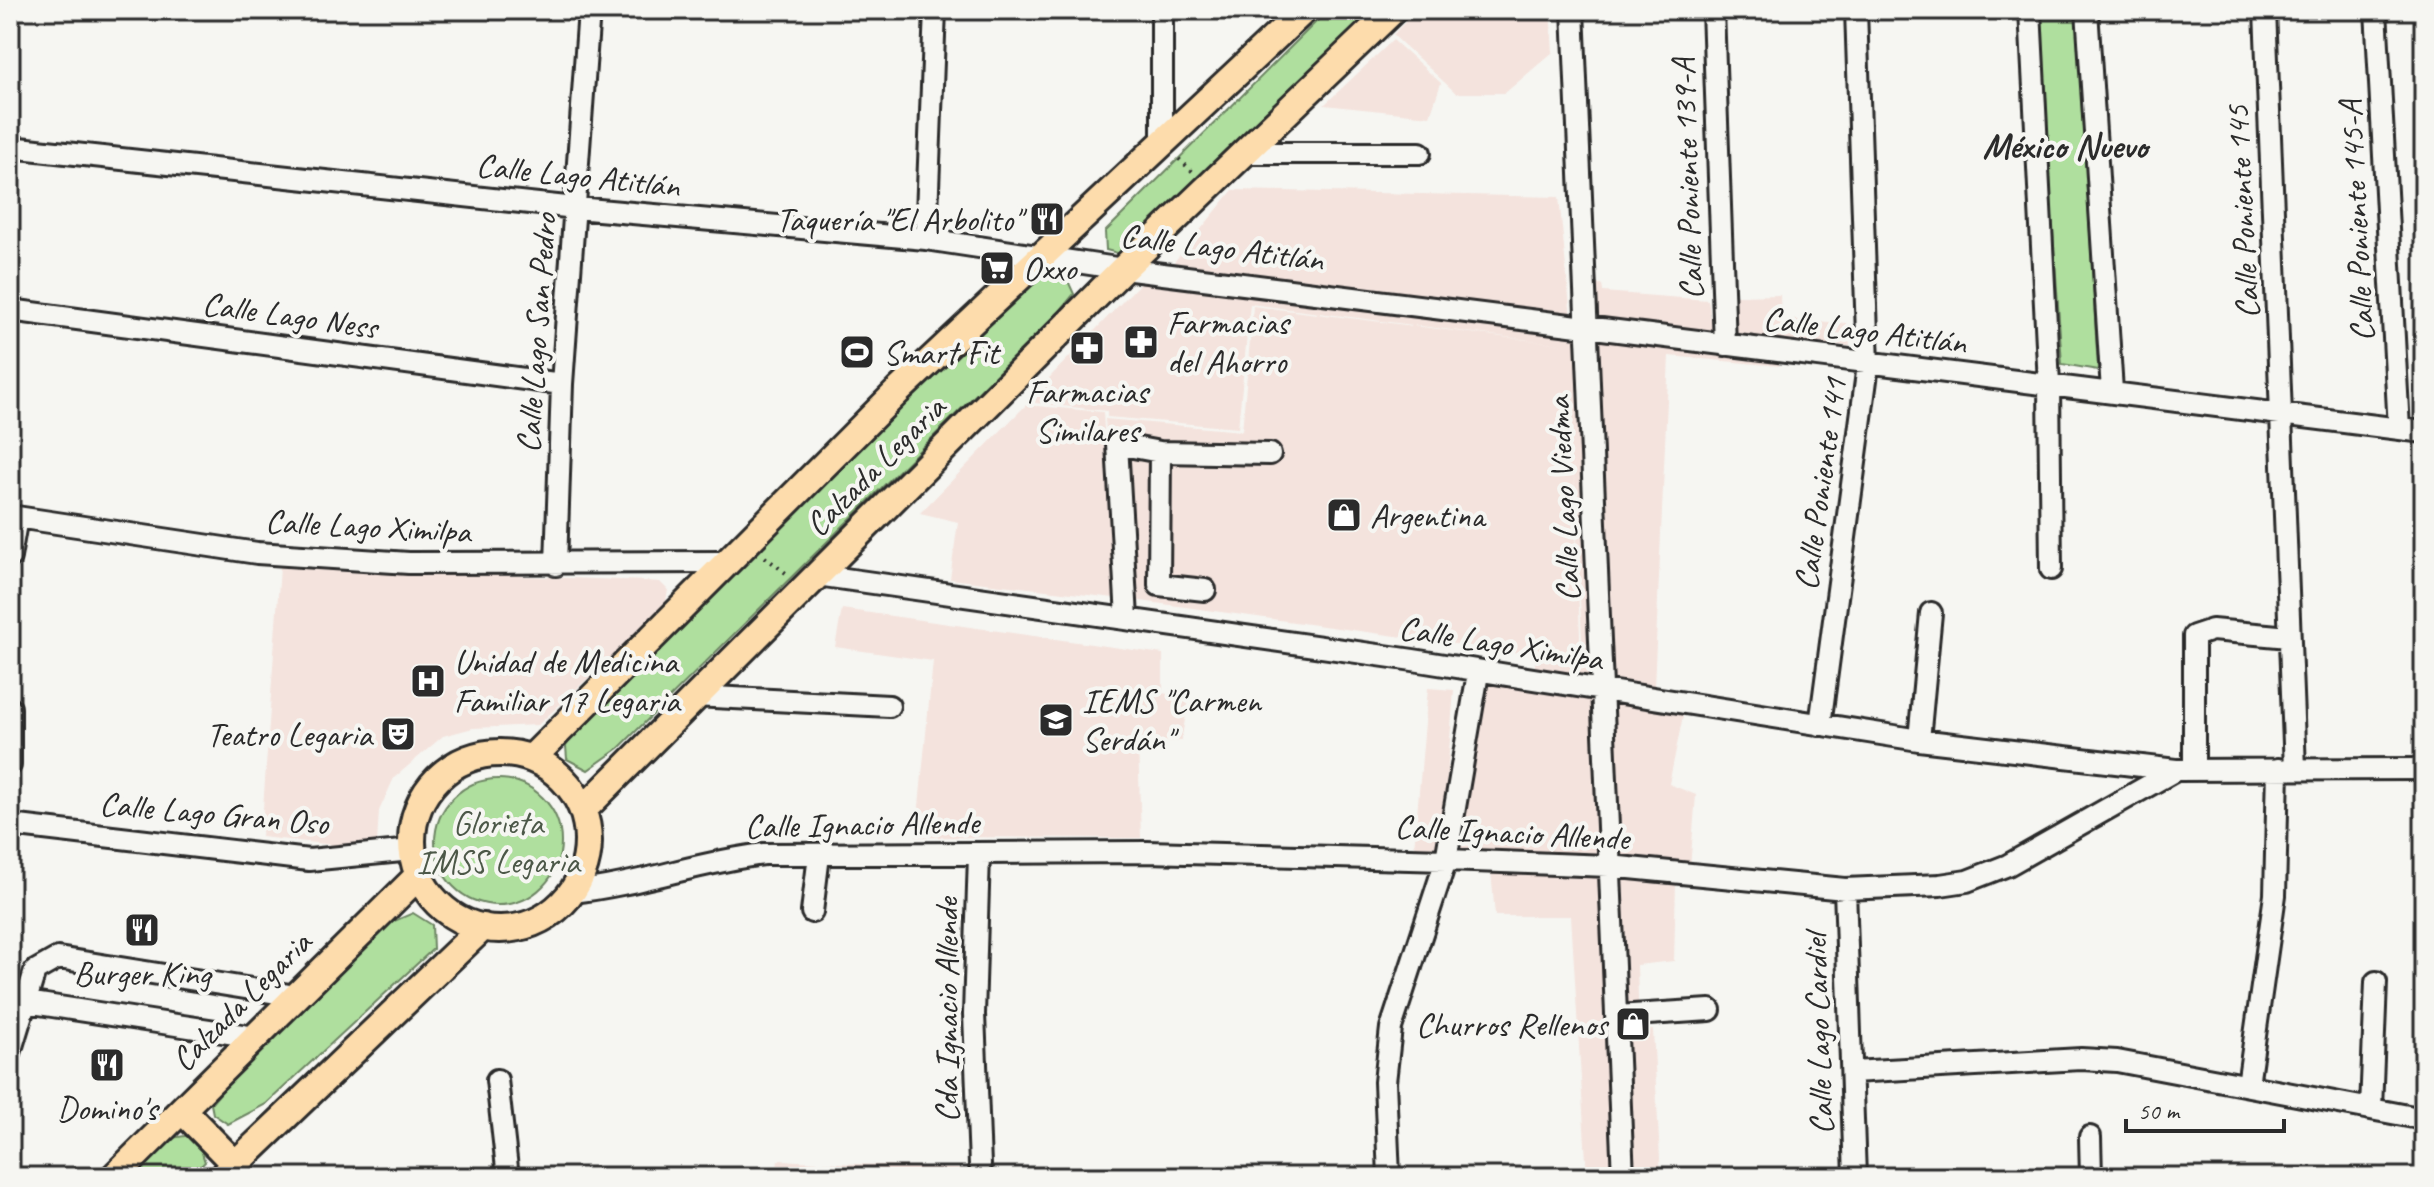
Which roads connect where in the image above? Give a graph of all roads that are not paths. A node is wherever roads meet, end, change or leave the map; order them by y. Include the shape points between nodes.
1 (589, 10) edge
2 (935, 10) edge
3 (1162, 10) edge
4 (1304, 10) edge
5 (1393, 10) edge
6 (1573, 10) edge
7 (1713, 10) edge
8 (1856, 10) edge
9 (2030, 10) edge
10 (2087, 10) edge
11 (2265, 10) edge
12 (2376, 10) edge
13 (1162, 143) junction
14 (10, 147) edge
15 (1246, 153) junction
16 (1420, 153) dead end
17 (576, 208) junction
18 (926, 239) junction
19 (1041, 255) junction
20 (1123, 269) junction
21 (10, 310) edge
22 (1586, 326) junction
23 (1725, 345) junction
24 (1868, 365) junction
25 (562, 384) junction
26 (2049, 384) junction
27 (2112, 391) junction
28 (2282, 412) junction
29 (2399, 429) junction
30 (2424, 432) edge
31 (1160, 452) junction
32 (1270, 454) dead end
33 (14, 516) edge
34 (10, 557) edge
35 (725, 562) junction
36 (556, 565) junction
37 (2051, 569) dead end
38 (811, 581) junction
39 (1205, 590) dead end
40 (1931, 613) dead end
41 (1127, 618) junction
42 (2289, 637) junction
43 (1478, 673) junction
44 (1604, 693) junction
45 (693, 696) junction
46 (889, 706) dead end
47 (10, 708) edge
48 (1820, 725) junction
49 (1919, 740) junction
50 (532, 758) junction
51 (10, 765) edge
52 (2286, 769) junction
53 (2424, 769) edge
54 (2185, 770) junction
55 (584, 809) junction
56 (10, 825) edge
57 (819, 855) junction
58 (979, 855) junction
59 (1446, 860) junction
60 (415, 862) junction
61 (1609, 866) junction
62 (1845, 889) junction
63 (572, 892) junction
64 (812, 912) dead end
65 (483, 927) junction
66 (2376, 982) dead end
67 (296, 996) junction
68 (26, 1002) junction
69 (1710, 1010) dead end
70 (1617, 1016) junction
71 (255, 1037) junction
72 (10, 1053) edge
73 (1852, 1072) junction
74 (497, 1080) dead end
75 (2248, 1085) junction
76 (2371, 1109) junction
77 (182, 1110) junction
78 (2424, 1119) edge
79 (2090, 1137) dead end
80 (980, 1165) dead end
81 (228, 1171) edge
82 (114, 1177) edge
83 (508, 1177) edge
84 (1389, 1177) edge
85 (1623, 1177) edge
86 (1855, 1177) edge
87 (2091, 1177) edge

1 - 17 street, Calle Lago San Pedro
2 - 18 street
3 - 13 street
4 - 13 main road, Calzada Legaria
5 - 15 main road, Calzada Legaria
6 - 22 street, Calle Lago Viedma
7 - 23 street, Calle Poniente 139-A
8 - 24 street, Calle Poniente 141
9 - 26 street
10 - 27 street
11 - 28 street, Calle Poniente 145
12 - 29 street, Calle Poniente 145-A
13 - 19 main road, Calzada Legaria
14 - 17 street, Calle Lago Atitlán
15 - 16 street
15 - 20 main road, Calzada Legaria
17 - 18 street, Calle Lago Atitlán
17 - 25 street, Calle Lago San Pedro
18 - 19 street, Calle Lago Atitlán
19 - 20 street, Calle Lago Atitlán
19 - 35 main road, Calzada Legaria
20 - 22 street, Calle Lago Atitlán
20 - 38 main road, Calzada Legaria
21 - 25 street, Calle Lago Ness
22 - 23 street, Calle Lago Atitlán
22 - 44 street, Calle Lago Viedma
23 - 24 street, Calle Lago Atitlán
24 - 26 street, Calle Lago Atitlán
24 - 48 street, Calle Poniente 141
25 - 36 street, Calle Lago San Pedro
26 - 27 street, Calle Lago Atitlán
26 - 37 street
27 - 28 street, Calle Lago Atitlán
28 - 29 street, Calle Lago Atitlán
28 - 42 street, Calle Poniente 145
29 - 30 street, Calle Lago Atitlán
31 - 32 street
31 - 39 street via 1159,585
31 - 41 street via 1117,444
33 - 34 street
33 - 36 street, Calle Lago Ximilpa via 257,553
35 - 36 street, Calle Lago Ximilpa
35 - 50 main road, Calzada Legaria
38 - 41 street, Calle Lago Ximilpa
38 - 45 main road, Calzada Legaria
40 - 49 street
41 - 43 street, Calle Lago Ximilpa
42 - 52 street, Calle Poniente 145
42 - 54 street via 2212,630 2194,636
43 - 44 street, Calle Lago Ximilpa
43 - 59 street
44 - 48 street, Calle Lago Ximilpa
44 - 61 street, Calle Lago Viedma
45 - 46 street
45 - 55 main road, Calzada Legaria
47 - 51 street
48 - 49 street, Calle Lago Ximilpa
49 - 54 street, Calle Lago Ximilpa
50 - 55 main road via 563,778
50 - 60 main road via 481,755 457,764 437,780 413,825
52 - 53 street, Calle Ignacio Allende
52 - 54 street, Calle Ignacio Allende
52 - 75 street, Calle Poniente 145 via 2275,895
54 - 62 street, Calle Ignacio Allende via 1985,874 1940,885
55 - 63 main road via 589,838 585,867
56 - 60 street, Calle Lago Gran Oso via 309,860
57 - 58 street, Calle Ignacio Allende
57 - 63 street, Calle Ignacio Allende via 727,858 618,888
57 - 64 street
58 - 59 street, Calle Ignacio Allende via 1147,852
58 - 80 street, Cda Ignacio Allende via 974,1014
59 - 61 street, Calle Ignacio Allende
59 - 84 street via 1391,1028 1385,1082
60 - 65 main road via 427,890 451,914
60 - 67 main road, Calzada Legaria
61 - 62 street, Calle Ignacio Allende
61 - 70 street, Calle Lago Viedma
62 - 73 street, Calle Lago Cardiel
63 - 65 main road via 555,911 532,923
65 - 81 main road
66 - 76 street
67 - 68 street via 70,957 40,965
67 - 71 main road, Calzada Legaria
68 - 71 street
68 - 72 street
69 - 70 street
70 - 85 street, Calle Lago Viedma
71 - 77 main road, Calzada Legaria
73 - 75 street via 2081,1059
73 - 86 street, Calle Lago Cardiel
74 - 83 street
75 - 76 street
76 - 78 street
77 - 81 main road
77 - 82 main road, Calzada Legaria
79 - 87 street

